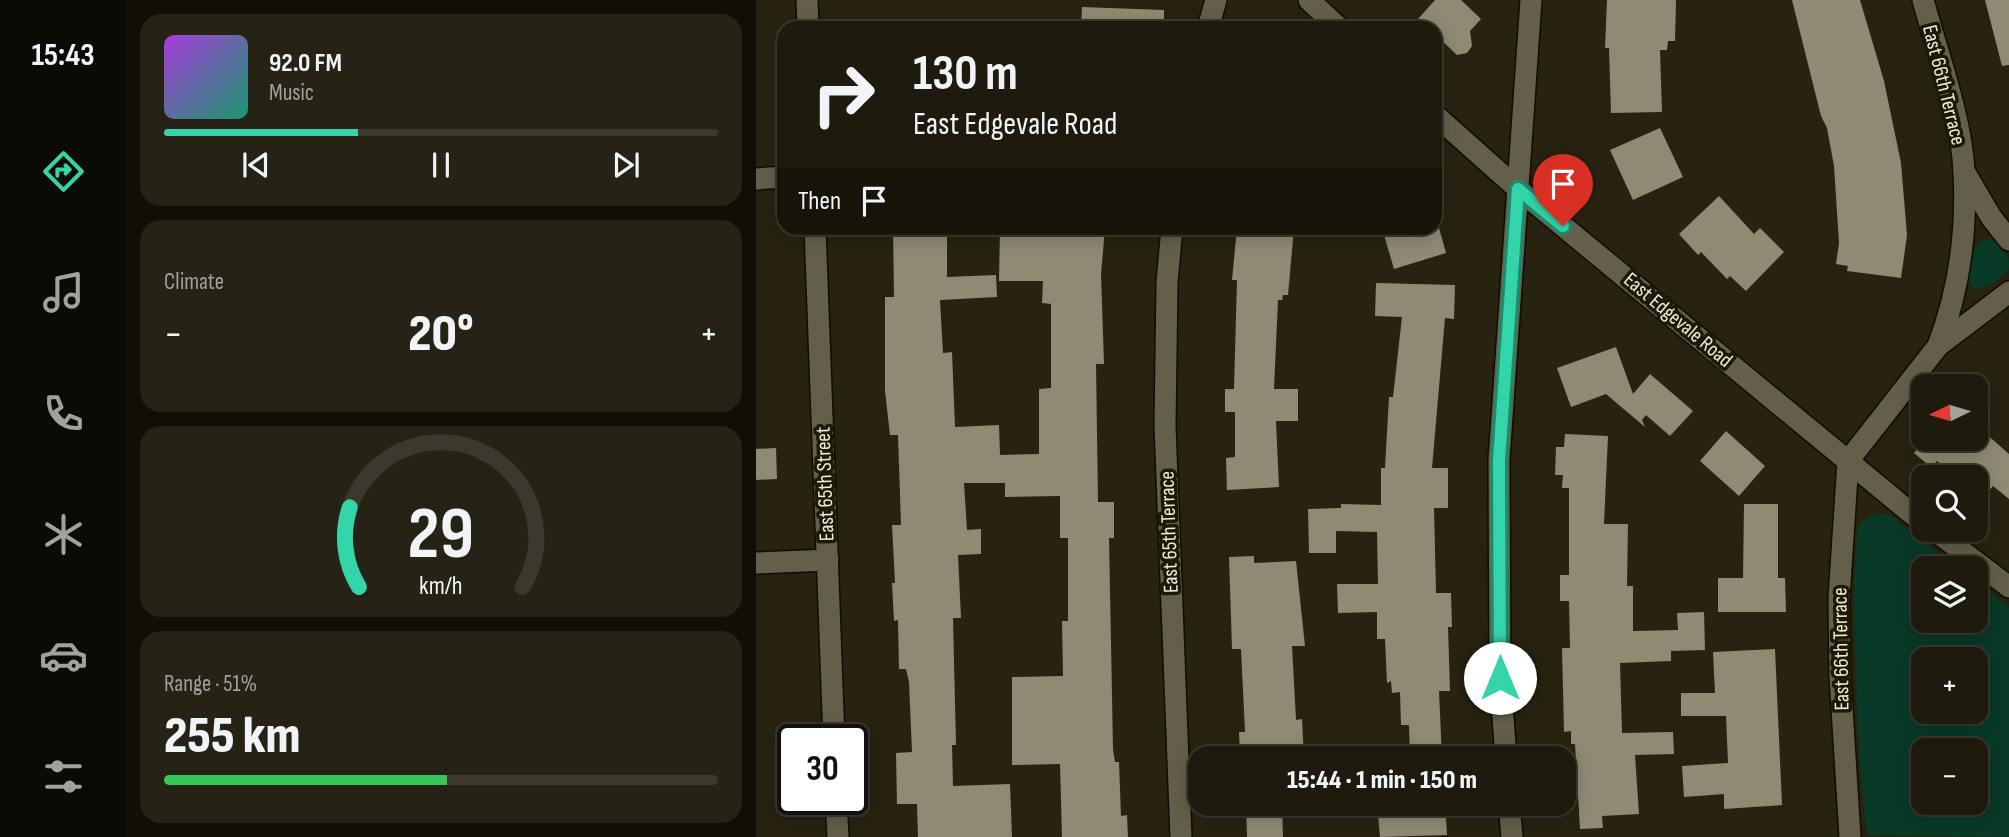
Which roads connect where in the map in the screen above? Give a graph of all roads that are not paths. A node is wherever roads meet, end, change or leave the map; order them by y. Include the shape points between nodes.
1 (807, 0) edge
2 (1216, 0) edge
3 (1309, 0) edge
4 (1531, 0) edge
5 (1923, 0) edge
6 (808, 21) edge
7 (1210, 21) edge
8 (1332, 21) edge
9 (1442, 121) edge
10 (1964, 171) junction
11 (777, 178) edge
12 (756, 179) edge
13 (1518, 189) junction
14 (815, 235) edge
15 (1171, 235) edge
16 (2009, 240) edge
17 (2009, 292) edge
18 (1938, 346) junction
19 (1848, 461) junction
20 (1911, 513) edge
21 (1950, 542) edge
22 (828, 560) junction
23 (756, 564) edge
24 (2009, 587) edge
25 (833, 724) edge
26 (1505, 746) edge
27 (837, 815) edge
28 (1510, 816) edge
29 (838, 837) edge
30 (1181, 837) edge
31 (1512, 837) edge
32 (1850, 837) edge

1 - 6 street
2 - 7 street
3 - 8 street
4 - 13 street
5 - 10 street, East 66th Terrace
9 - 13 street, East Edgevale Road
10 - 16 street, East 66th Terrace
10 - 18 street, East 66th Terrace via 1961,258 1953,306
11 - 12 street
13 - 19 street, East Edgevale Road
13 - 26 street via 1499,460 1500,678
14 - 22 street, East 65th Street
15 - 30 street, East 65th Terrace via 1165,426
17 - 18 street
18 - 19 street
19 - 20 street, East Edgevale Road
19 - 32 street, East 66th Terrace via 1839,598
21 - 24 street
22 - 23 street
22 - 25 street, East 65th Street
27 - 29 street
28 - 31 street

